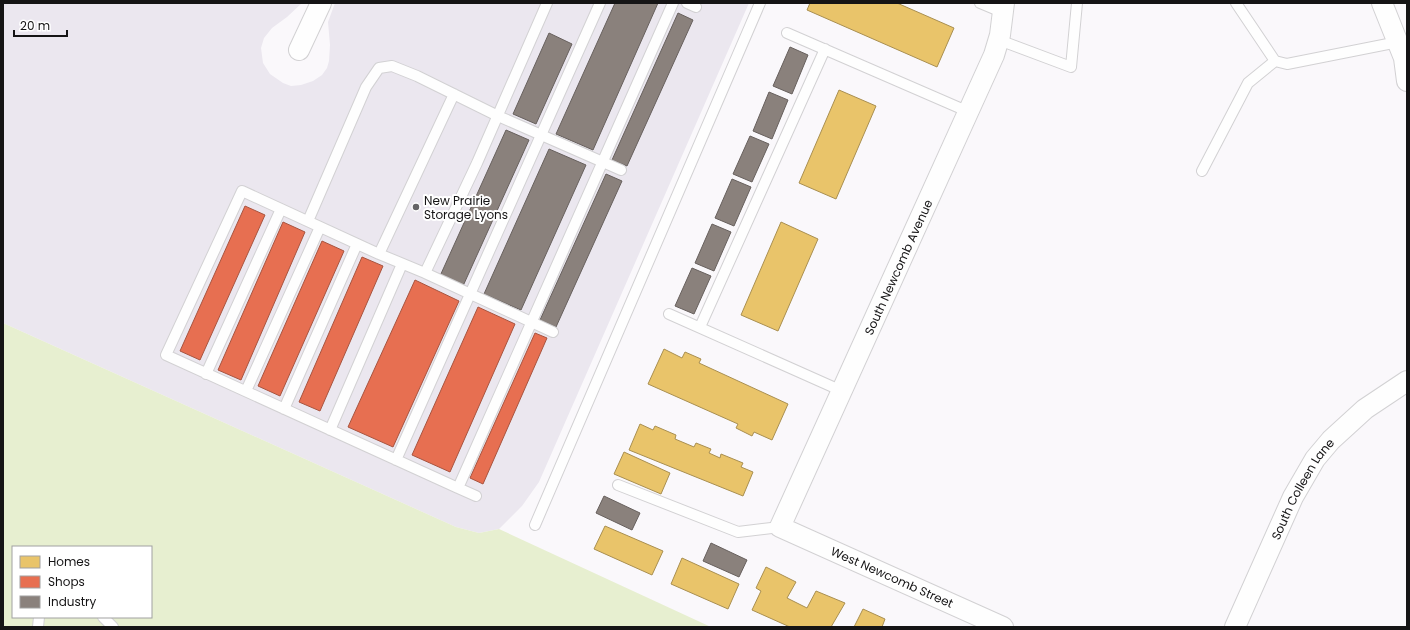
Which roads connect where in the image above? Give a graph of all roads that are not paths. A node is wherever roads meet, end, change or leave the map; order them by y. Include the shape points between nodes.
1 (321, 3) edge
2 (547, 3) edge
3 (600, 3) edge
4 (672, 3) edge
5 (760, 3) edge
6 (980, 3) edge
7 (1077, 3) edge
8 (1236, 3) edge
9 (1382, 3) edge
10 (1004, 8) edge
11 (787, 33) dead end
12 (999, 40) junction
13 (825, 49) junction
14 (299, 50) dead end
15 (1403, 53) edge
16 (1275, 61) junction
17 (1407, 81) edge
18 (454, 94) junction
19 (969, 112) junction
20 (498, 116) junction
21 (541, 134) junction
22 (602, 161) junction
23 (621, 170) dead end
24 (1202, 171) dead end
25 (281, 209) junction
26 (308, 221) junction
27 (320, 227) junction
28 (357, 244) junction
29 (380, 254) junction
30 (402, 264) junction
31 (425, 273) junction
32 (470, 294) junction
33 (669, 314) dead end
34 (532, 322) junction
35 (700, 327) junction
36 (553, 332) dead end
37 (206, 374) junction
38 (1407, 381) edge
39 (842, 391) junction
40 (246, 392) junction
41 (284, 409) junction
42 (330, 430) junction
43 (396, 460) junction
44 (618, 485) dead end
45 (458, 488) junction
46 (476, 496) dead end
47 (535, 525) dead end
48 (780, 528) junction
49 (104, 618) edge
50 (113, 627) edge
51 (1004, 627) edge
52 (1235, 627) edge

1 - 14 street
2 - 20 lane
3 - 21 lane
4 - 22 lane
5 - 47 lane
6 - 10 lane
7 - 12 lane via 1071,66
8 - 16 lane
9 - 15 street
10 - 12 street, South Newcomb Avenue
11 - 13 lane
12 - 19 street, South Newcomb Avenue
13 - 19 lane
13 - 35 lane
15 - 16 lane via 1287,64
15 - 17 street
16 - 24 lane via 1248,83
18 - 20 lane
18 - 26 lane via 392,66 379,68 366,87
18 - 29 lane
19 - 39 street, South Newcomb Avenue
20 - 21 lane
20 - 31 lane
21 - 22 lane
21 - 32 lane
22 - 23 lane
22 - 34 lane
25 - 26 lane
25 - 37 lane
25 - 37 lane via 242,191 166,355
26 - 27 lane
27 - 28 lane
27 - 40 lane
28 - 29 lane
28 - 41 lane
29 - 30 lane
30 - 31 lane
30 - 42 lane
31 - 32 lane
32 - 34 lane
32 - 43 lane
33 - 35 lane
34 - 36 lane
34 - 45 lane
35 - 39 lane
37 - 40 lane
38 - 52 street, South Colleen Lane via 1365,409 1331,440 1315,459 1294,497
39 - 48 street, South Newcomb Avenue
40 - 41 lane
41 - 42 lane
42 - 43 lane
43 - 45 lane
44 - 48 lane via 738,532
45 - 46 lane
48 - 51 street, West Newcomb Street
49 - 50 lane

